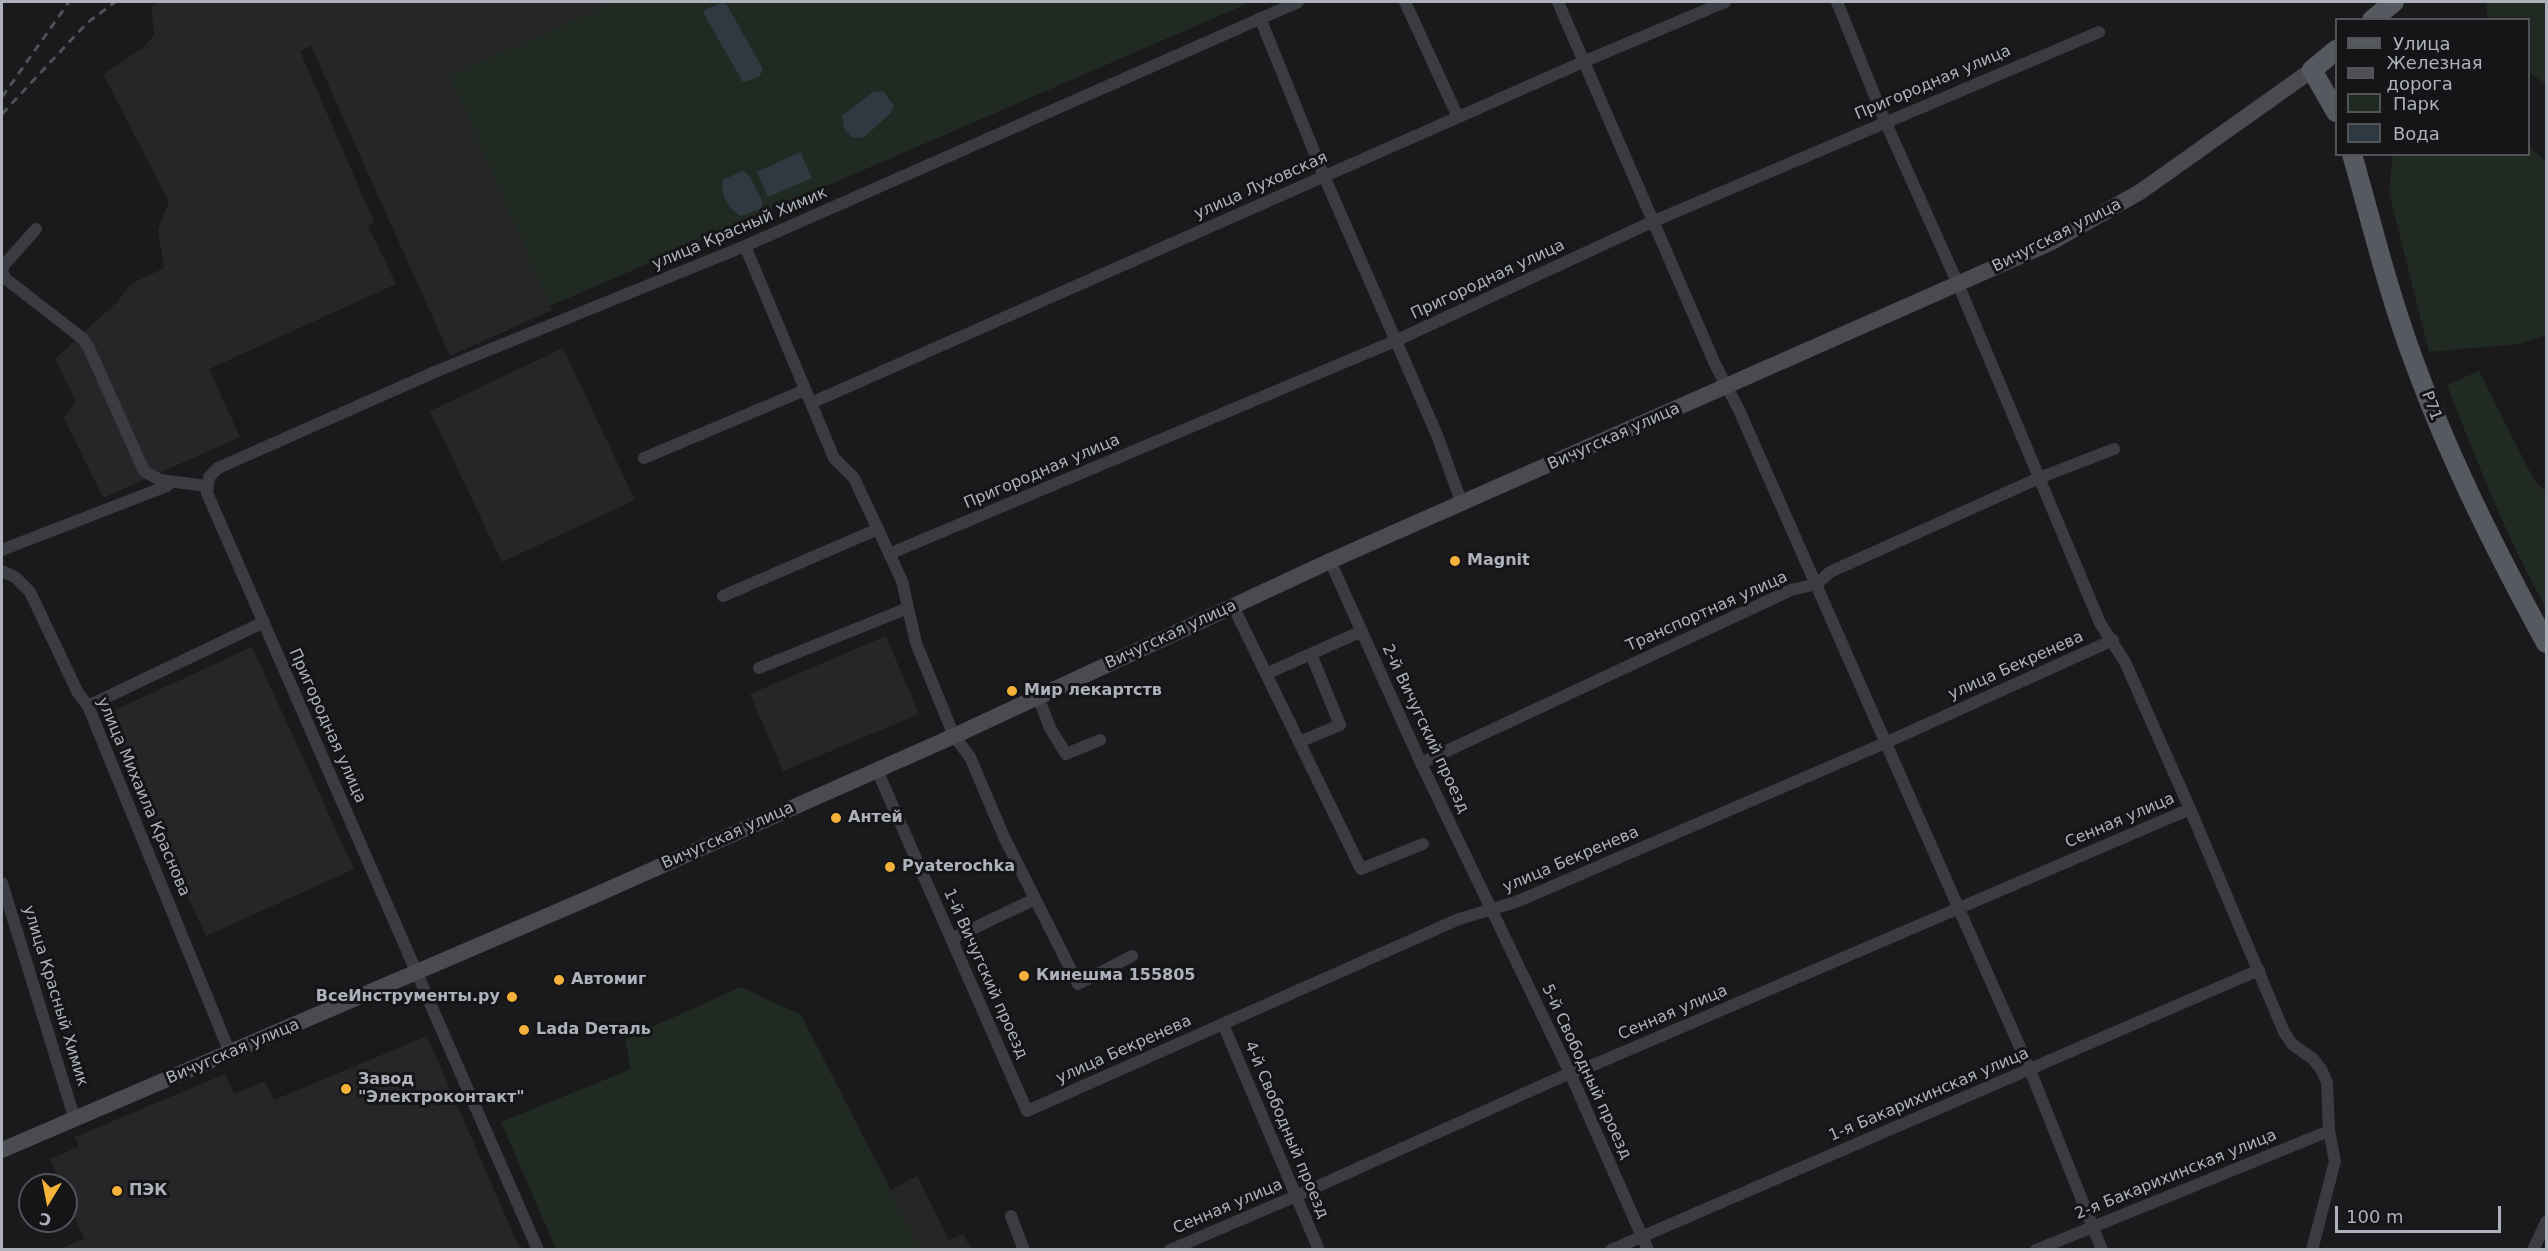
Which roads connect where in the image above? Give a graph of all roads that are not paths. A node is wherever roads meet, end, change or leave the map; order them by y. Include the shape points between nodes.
1 (1298, 2) edge
2 (1405, 2) edge
3 (1558, 2) edge
4 (1725, 2) edge
5 (1837, 2) edge
6 (2394, 2) edge
7 (1701, 6) edge
8 (1260, 18) junction
9 (2374, 18) edge
10 (2098, 32) dead end
11 (2335, 52) edge
12 (1582, 62) junction
13 (2312, 70) junction
14 (2335, 109) edge
15 (1458, 117) junction
16 (1885, 122) junction
17 (2353, 156) edge
18 (1324, 176) junction
19 (1654, 221) junction
20 (36, 228) dead end
21 (745, 246) junction
22 (2, 272) edge
23 (1958, 284) junction
24 (1395, 341) junction
25 (1726, 387) junction
26 (805, 390) junction
27 (811, 403) junction
28 (2114, 449) dead end
29 (644, 458) dead end
30 (2039, 478) junction
31 (167, 486) dead end
32 (207, 489) junction
33 (1462, 504) junction
34 (878, 530) junction
35 (2, 550) edge
36 (890, 554) junction
37 (1330, 561) junction
38 (2, 571) edge
39 (1817, 584) junction
40 (723, 596) dead end
41 (1233, 606) junction
42 (908, 608) junction
43 (264, 622) junction
44 (1362, 631) junction
45 (2113, 640) junction
46 (2547, 643) edge
47 (1311, 654) junction
48 (759, 668) dead end
49 (1266, 674) junction
50 (1038, 697) junction
51 (88, 706) junction
52 (954, 736) junction
53 (1100, 740) dead end
54 (1299, 742) junction
55 (1885, 743) junction
56 (1421, 763) junction
57 (877, 770) junction
58 (2190, 809) junction
59 (1423, 844) dead end
60 (2, 883) edge
61 (1035, 899) junction
62 (1959, 908) junction
63 (1491, 909) junction
64 (951, 939) junction
65 (1132, 956) dead end
66 (2259, 970) junction
67 (418, 972) junction
68 (1223, 1024) junction
69 (230, 1053) junction
70 (2030, 1070) junction
71 (1570, 1073) junction
72 (1041, 1106) joint
73 (75, 1120) junction
74 (2329, 1131) junction
75 (2, 1150) edge
76 (1296, 1196) junction
77 (1011, 1216) dead end
78 (2547, 1222) edge
79 (2092, 1227) junction
80 (1642, 1236) junction
81 (538, 1250) edge
82 (1024, 1250) edge
83 (1170, 1250) edge
84 (1319, 1250) edge
85 (1611, 1250) edge
86 (1648, 1250) edge
87 (2036, 1250) edge
88 (2102, 1250) edge
89 (2312, 1250) edge
90 (2533, 1250) edge

1 - 8 street, улица Красный Химик
2 - 15 street
3 - 12 street
4 - 7 street, улица Луховская
5 - 16 street
6 - 9 main road
7 - 12 street, улица Луховская
8 - 18 street
8 - 21 street, улица Красный Химик
10 - 16 street, Пригородная улица
11 - 13 main road
12 - 15 street, улица Луховская
12 - 19 street
13 - 14 main road
13 - 23 main road, Вичугская улица via 2140,192 2050,243
15 - 18 street, улица Луховская
16 - 19 street, Пригородная улица
16 - 23 street
17 - 46 main road, Р71 via 2414,361 2439,428
18 - 24 street
18 - 27 street, улица Луховская
19 - 24 street, Пригородная улица
19 - 25 street
20 - 22 street
21 - 26 street
21 - 32 street, улица Красный Химик via 437,371 229,463 209,477
22 - 32 street via 82,338 144,471 160,480
23 - 25 main road, Вичугская улица
23 - 30 street
24 - 33 street via 1437,435
24 - 36 street, Пригородная улица
25 - 33 main road, Вичугская улица
25 - 39 street
26 - 27 street
26 - 29 street
27 - 34 street via 834,458 854,478
28 - 30 street, Транспортная улица
30 - 39 street, Транспортная улица via 1830,572
30 - 45 street via 2100,623
31 - 35 street
32 - 43 street, Пригородная улица
33 - 37 main road, Вичугская улица
34 - 36 street
34 - 40 street
36 - 42 street
37 - 41 main road, Вичугская улица
37 - 44 street, 2-й Вичугский проезд
38 - 51 street, улица Михаила Краснова via 30,592 78,693
39 - 55 street
39 - 56 street, Транспортная улица via 1791,590
41 - 49 street
41 - 50 main road, Вичугская улица
42 - 48 street
42 - 52 street via 916,643
43 - 51 street
43 - 67 street, Пригородная улица
44 - 47 street
44 - 56 street, 2-й Вичугский проезд
45 - 55 street, улица Бекренева
45 - 58 street
47 - 49 street
47 - 54 street via 1340,725
49 - 54 street
50 - 52 main road, Вичугская улица
50 - 53 street via 1066,754
51 - 69 street, улица Михаила Краснова
52 - 57 main road, Вичугская улица
52 - 61 street via 970,757
54 - 59 street via 1361,869
55 - 62 street
55 - 63 street, улица Бекренева via 1516,902
56 - 63 street, 2-й Вичугский проезд
57 - 64 street, 1-й Вичугский проезд
57 - 67 main road, Вичугская улица
58 - 62 street, Сенная улица
58 - 66 street
60 - 73 street, улица Красный Химик
61 - 64 street
61 - 65 street via 1078,984
62 - 70 street
62 - 71 street, Сенная улица
63 - 68 street, улица Бекренева via 1459,919
63 - 71 street, 5-й Свободный проезд
64 - 72 street, 1-й Вичугский проезд via 1027,1111
66 - 70 street, 1-я Бакарихинская улица
66 - 74 street via 2284,1032 2292,1044 2313,1059 2327,1082
67 - 69 main road, Вичугская улица
67 - 81 street, Пригородная улица
68 - 72 street, улица Бекренева
68 - 76 street, 4-й Свободный проезд
69 - 73 main road, Вичугская улица
70 - 79 street
70 - 80 street, 1-я Бакарихинская улица
71 - 76 street, Сенная улица
71 - 80 street, 5-й Свободный проезд
73 - 75 main road, Вичугская улица
74 - 79 street, 2-я Бакарихинская улица
74 - 89 street via 2335,1161
76 - 83 street, Сенная улица
76 - 84 street, 4-й Свободный проезд
77 - 82 street
78 - 90 street
79 - 87 street, 2-я Бакарихинская улица
79 - 88 street
80 - 85 street, 1-я Бакарихинская улица
80 - 86 street, 5-й Свободный проезд

